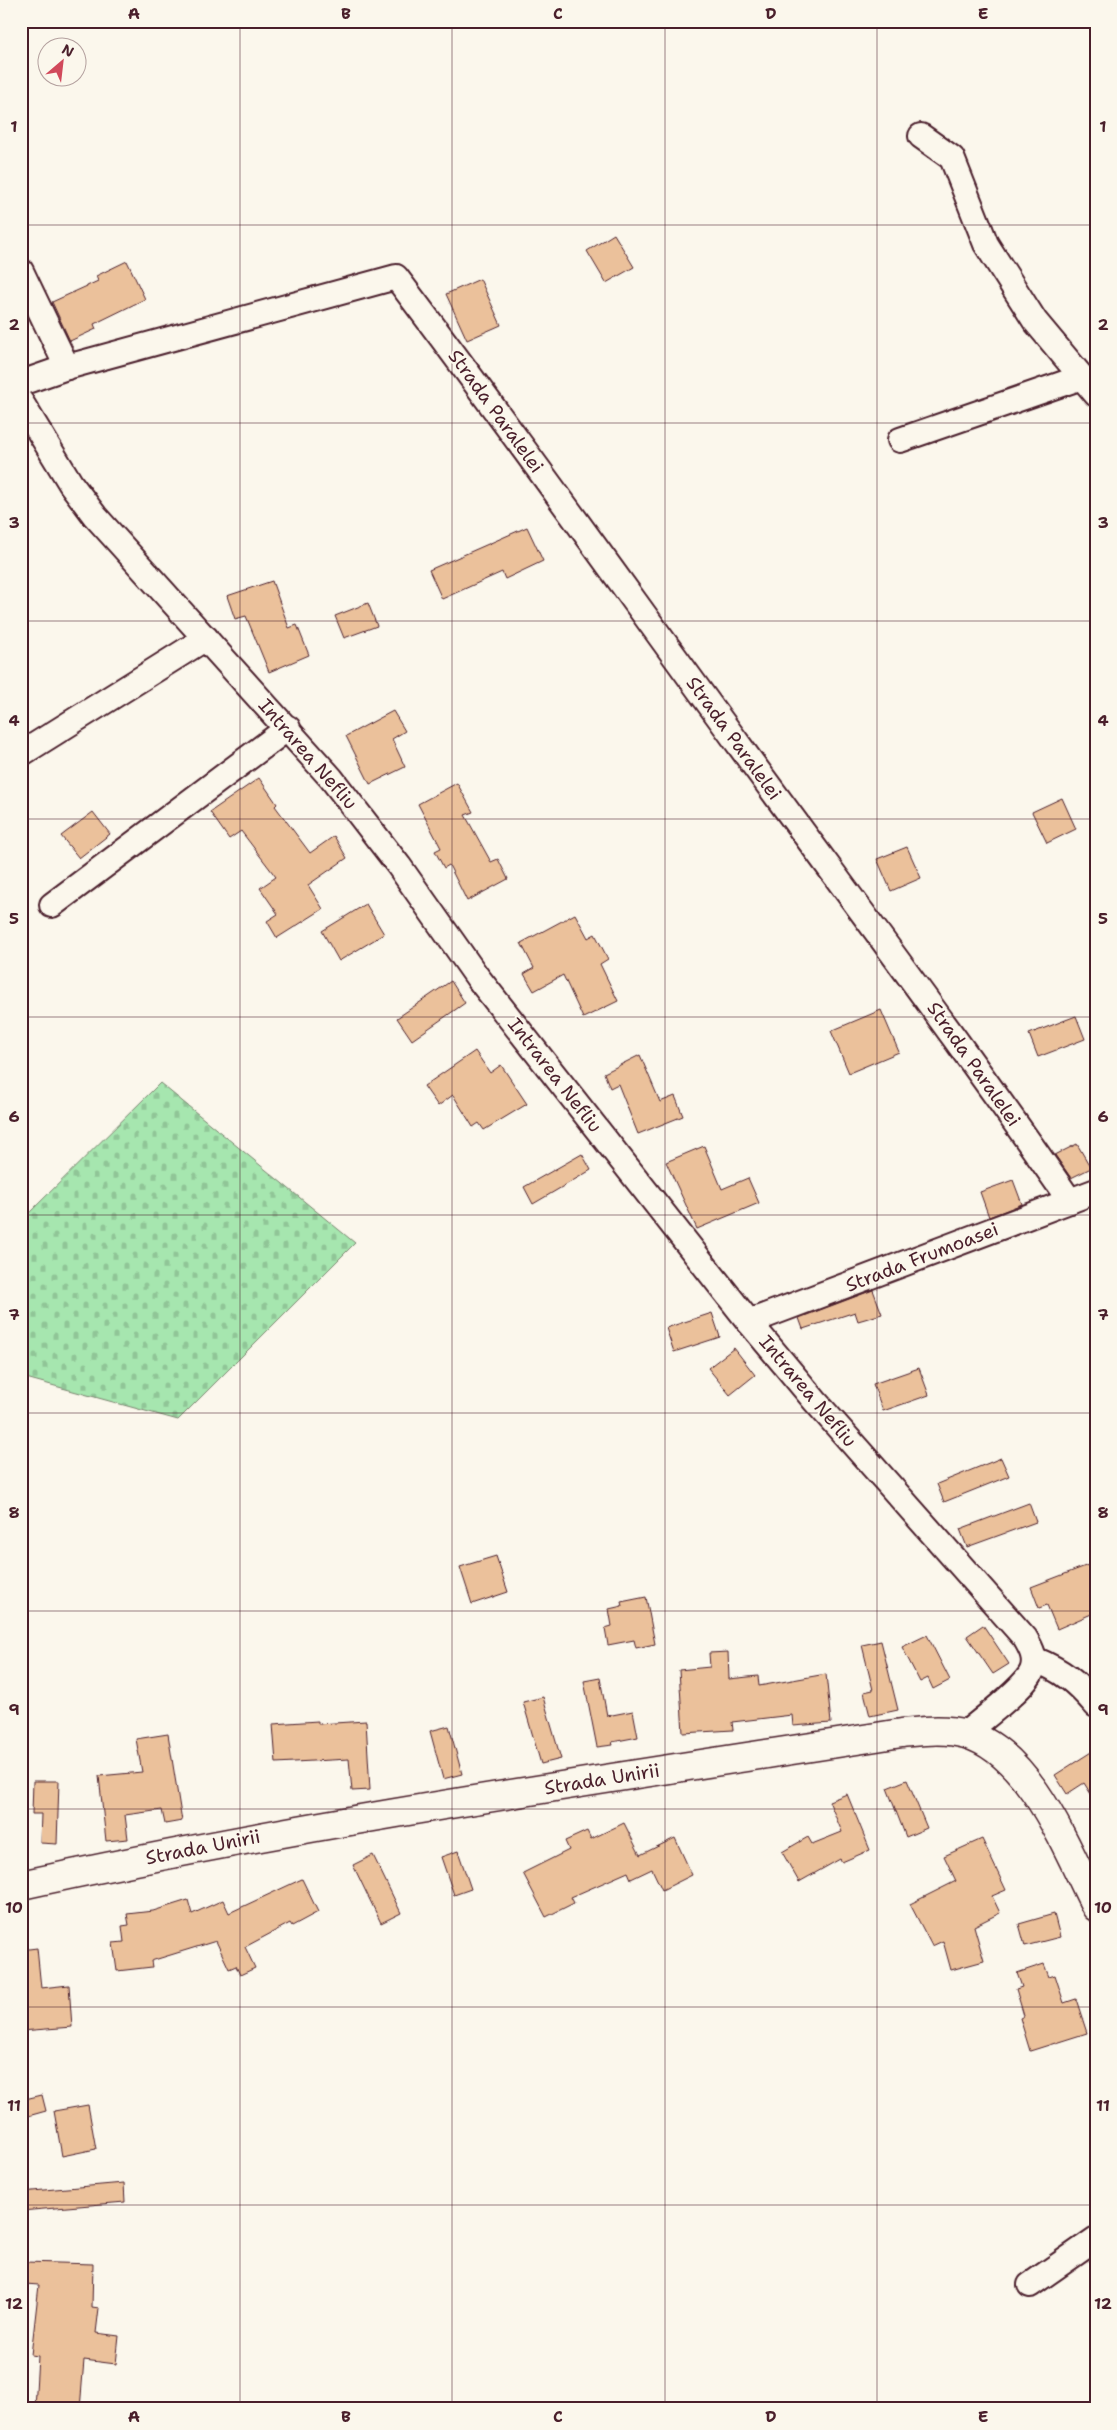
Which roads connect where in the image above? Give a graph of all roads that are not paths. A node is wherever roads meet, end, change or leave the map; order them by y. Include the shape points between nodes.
1 (921, 136) dead end
2 (21, 271) edge
3 (67, 367) junction
4 (21, 383) edge
5 (1089, 385) edge
6 (21, 402) edge
7 (900, 440) dead end
8 (206, 638) junction
9 (288, 728) junction
10 (21, 754) edge
11 (52, 905) dead end
12 (1096, 1191) edge
13 (1070, 1201) junction
14 (749, 1322) junction
15 (1034, 1660) junction
16 (1096, 1705) edge
17 (966, 1734) junction
18 (21, 1885) edge
19 (1096, 1908) edge
20 (1096, 2239) edge
21 (1030, 2285) dead end

1 - 5 street via 952,158 986,244 1035,321
2 - 3 street
3 - 4 street
3 - 13 street, Strada Paralelei via 396,277 931,1004
5 - 7 street
6 - 8 street, Intrarea Nefliu via 71,484 95,516
8 - 9 street, Intrarea Nefliu
8 - 10 street
9 - 11 street
9 - 14 street, Intrarea Nefliu via 331,778 399,866 478,978
12 - 13 street, Strada Frumoasei
13 - 14 street, Strada Frumoasei
14 - 15 street, Intrarea Nefliu via 1025,1638
15 - 16 street via 1059,1669
15 - 17 street via 1026,1680
17 - 18 main road, Strada Unirii via 937,1730 902,1733 409,1809 150,1856
17 - 19 main road, Strada Unirii via 994,1747 1025,1777 1060,1836
20 - 21 street

